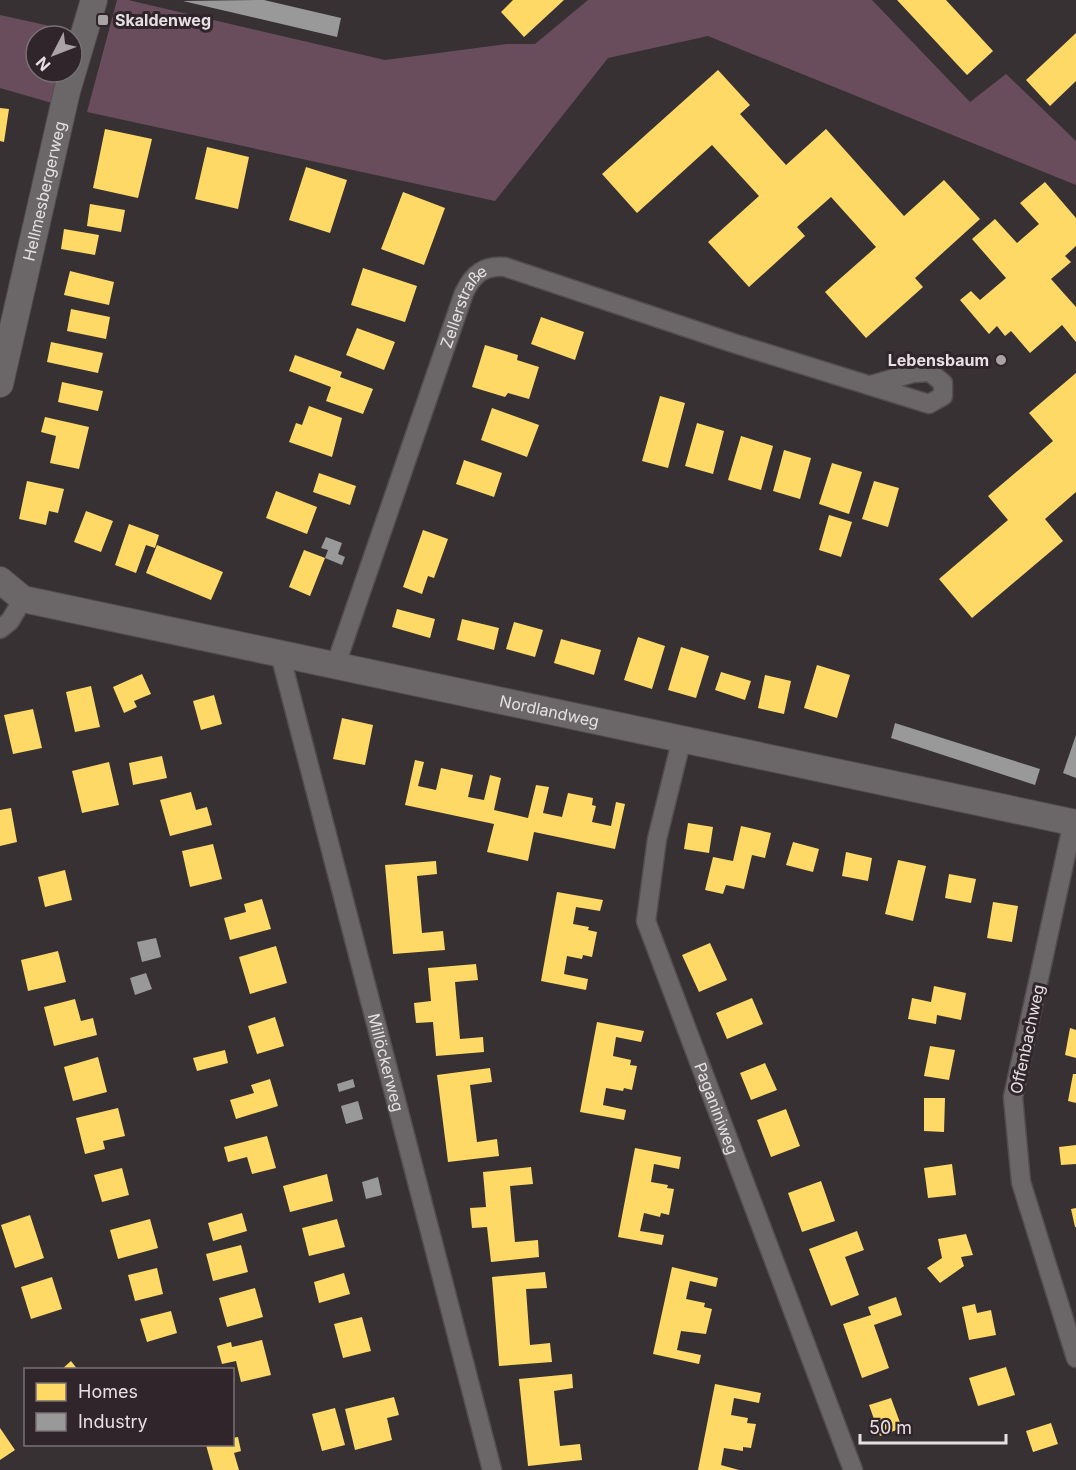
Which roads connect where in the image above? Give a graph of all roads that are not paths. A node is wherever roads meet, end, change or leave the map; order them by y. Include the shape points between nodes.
1 (94, 0) edge
2 (0, 384) edge
3 (871, 386) dead end
4 (0, 580) edge
5 (23, 599) junction
6 (0, 629) edge
7 (280, 654) junction
8 (336, 664) junction
9 (682, 738) junction
10 (1075, 823) edge
11 (1076, 1359) edge
12 (492, 1470) edge
13 (853, 1470) edge

1 - 2 street, Hellmesbergerweg via 67,91
3 - 8 street, Zellerstraße via 505,267 492,266 480,271 471,278 464,293
4 - 5 street, Nordlandweg
5 - 6 street via 10,621
5 - 7 street, Nordlandweg
7 - 8 street, Nordlandweg
7 - 12 street, Millöckerweg
8 - 9 street, Nordlandweg
9 - 10 street, Nordlandweg
9 - 13 street, Paganiniweg via 657,839 645,921
10 - 11 street, Offenbachweg via 1013,1097 1022,1182

